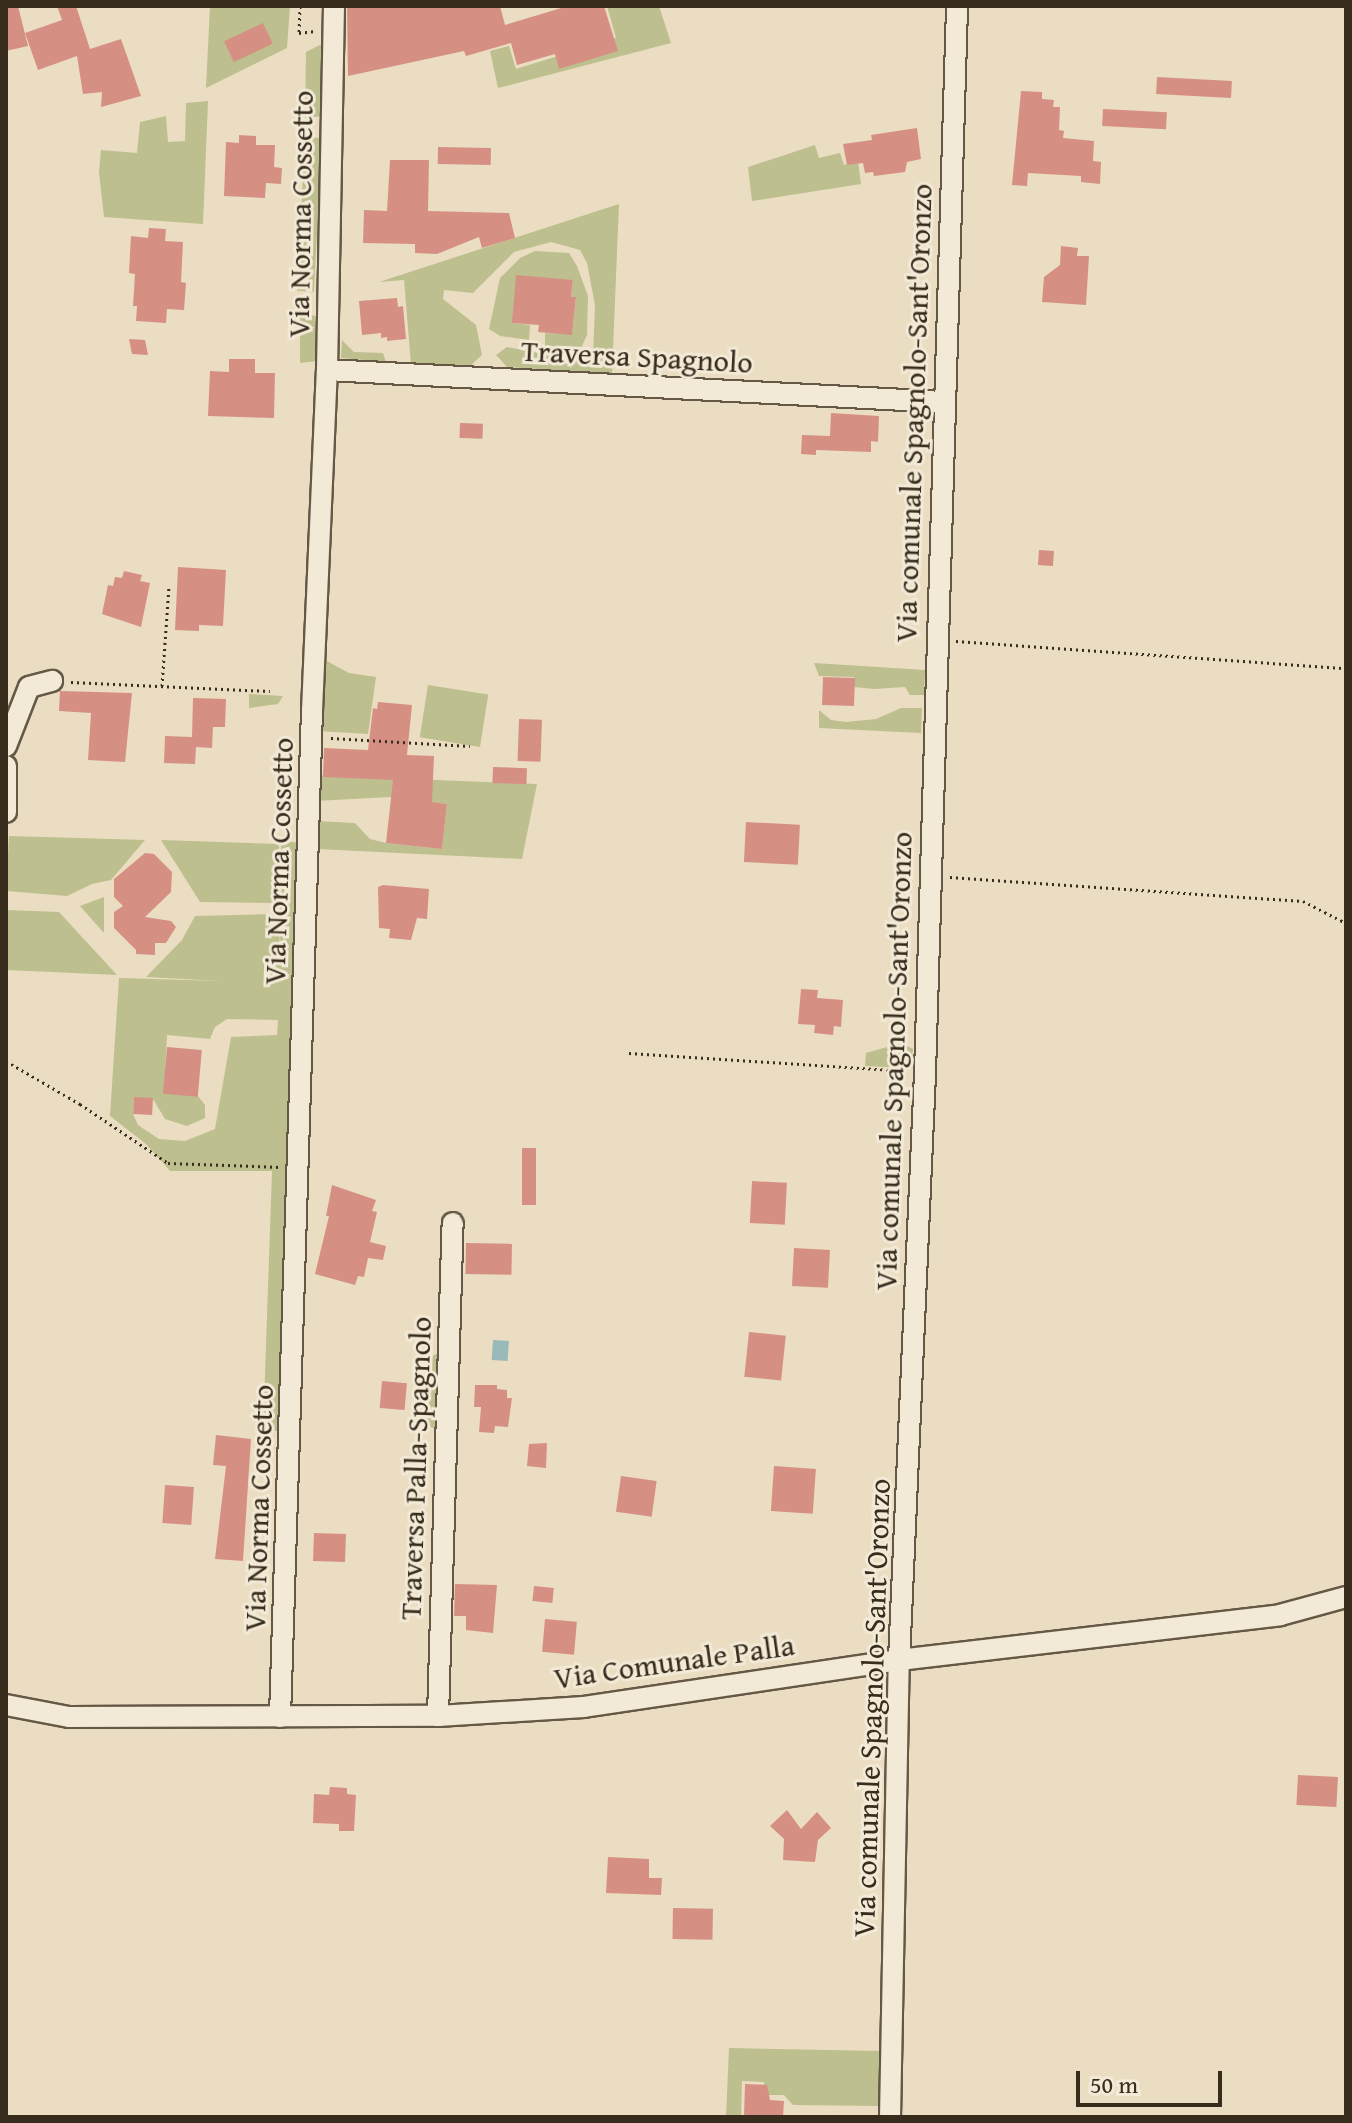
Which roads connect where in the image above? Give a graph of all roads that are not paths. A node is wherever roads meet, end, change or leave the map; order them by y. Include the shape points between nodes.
1 (334, 6) edge
2 (957, 6) edge
3 (327, 370) junction
4 (943, 402) junction
5 (52, 681) road end
6 (6, 746) edge
7 (6, 766) edge
8 (6, 812) edge
9 (453, 1223) dead end
10 (1346, 1597) edge
11 (899, 1660) junction
12 (6, 1705) edge
13 (438, 1716) junction
14 (280, 1717) junction
15 (890, 2117) edge

1 - 3 street, Via Norma Cossetto
2 - 4 street, Via comunale Spagnolo-Sant'Oronzo
3 - 4 street, Traversa Spagnolo
3 - 14 street, Via Norma Cossetto
4 - 11 street, Via comunale Spagnolo-Sant'Oronzo via 925,1073
5 - 6 street via 29,687
7 - 8 street
9 - 13 street, Traversa Palla-Spagnolo
10 - 11 street, Via Comunale Palla via 1280,1615
11 - 13 street, Via Comunale Palla via 584,1707
11 - 15 street, Via comunale Spagnolo-Sant'Oronzo
12 - 14 street, Via Comunale Palla via 69,1717
13 - 14 street, Via Comunale Palla

